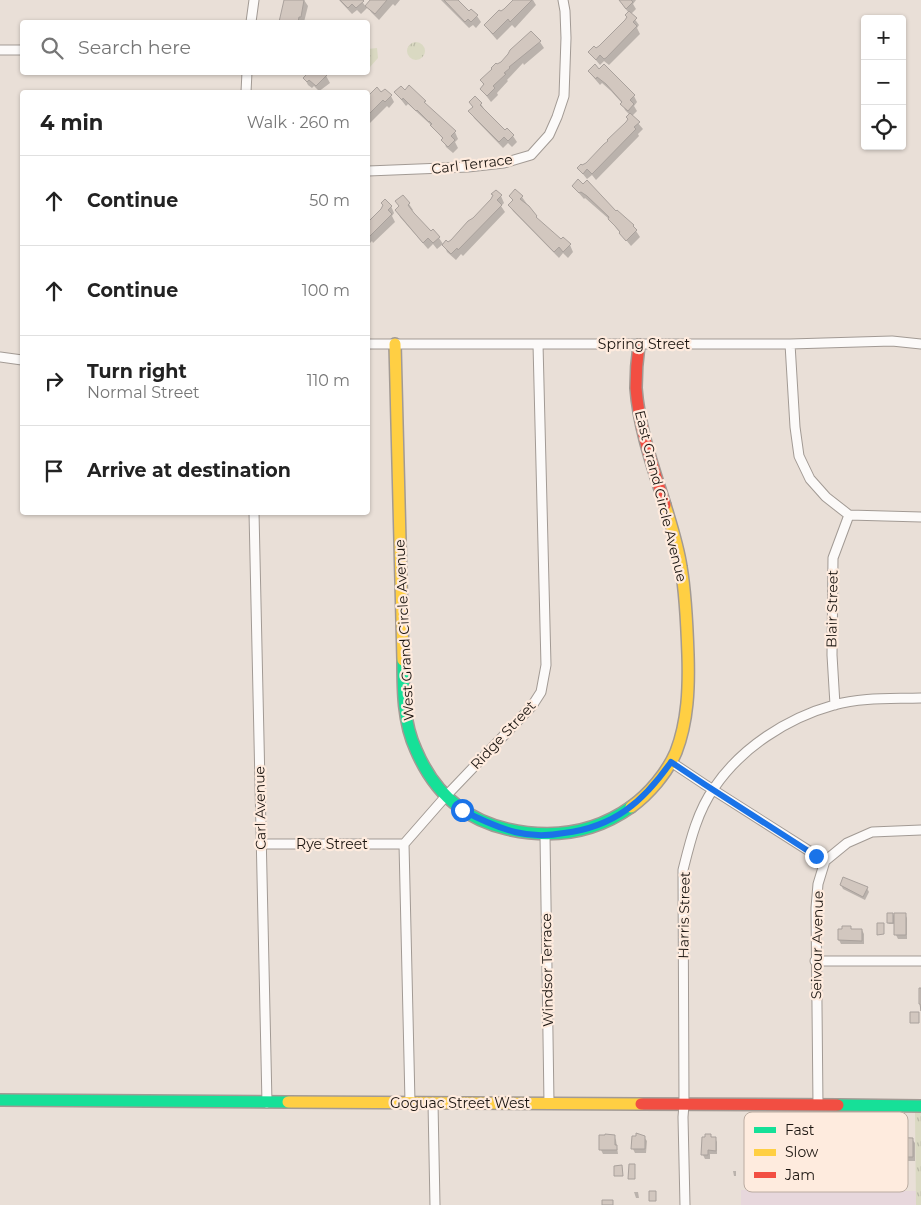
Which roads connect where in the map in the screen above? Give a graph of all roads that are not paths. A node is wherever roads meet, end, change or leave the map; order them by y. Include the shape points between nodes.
1 (254, 0) edge
2 (563, 0) edge
3 (250, 20) edge
4 (0, 50) edge
5 (20, 50) edge
6 (247, 75) edge
7 (246, 90) edge
8 (370, 171) edge
9 (370, 344) edge
10 (395, 344) junction
11 (538, 344) junction
12 (790, 344) junction
13 (921, 344) edge
14 (639, 345) junction
15 (0, 357) edge
16 (20, 360) edge
17 (254, 515) edge
18 (848, 515) junction
19 (921, 517) edge
20 (921, 698) edge
21 (835, 705) junction
22 (671, 762) junction
23 (713, 789) junction
24 (446, 796) junction
25 (921, 830) edge
26 (545, 836) junction
27 (260, 844) junction
28 (404, 844) junction
29 (824, 861) junction
30 (816, 961) junction
31 (921, 961) edge
32 (0, 1100) edge
33 (410, 1102) junction
34 (267, 1103) junction
35 (433, 1103) junction
36 (549, 1103) junction
37 (684, 1104) junction
38 (818, 1105) junction
39 (921, 1106) edge
40 (435, 1205) edge
41 (684, 1205) edge

1 - 3 street
2 - 8 street, Carl Terrace via 566,38 564,96 549,135 531,155 504,163 468,167
4 - 5 street
6 - 7 street
9 - 10 street, Spring Street
10 - 11 street, Spring Street
10 - 24 street, West Grand Circle Avenue via 406,718 412,743 426,770
11 - 14 street, Spring Street
11 - 24 street, Ridge Street via 546,665 541,692 532,706
12 - 13 street, Spring Street via 892,341
12 - 14 street, Spring Street
12 - 18 street via 799,456 810,480
14 - 22 street, East Grand Circle Avenue via 638,404 681,566 687,619 689,687 683,729
15 - 16 street
17 - 27 street, Carl Avenue
18 - 19 street
18 - 21 street, Blair Street via 833,558
20 - 21 street, Harris Street via 869,699
21 - 23 street, Harris Street via 778,729 732,766
22 - 23 street
22 - 26 street, East Grand Circle Avenue via 656,784 611,821 585,831
23 - 29 street
23 - 37 street, Harris Street via 690,841 683,870
24 - 26 street, West Grand Circle Avenue via 462,810 489,823 516,832
24 - 28 street, Ridge Street
25 - 29 street via 872,832 847,843
26 - 36 street, Windsor Terrace
27 - 28 street, Rye Street
27 - 34 street, Carl Avenue
28 - 33 street
29 - 30 street, Seivour Avenue via 816,908
30 - 31 street
30 - 38 street, Seivour Avenue
32 - 34 street, Goguac Street West
33 - 34 street, Goguac Street West
33 - 35 street, Goguac Street West
35 - 36 street, Goguac Street West
35 - 40 street
36 - 37 street, Goguac Street West
37 - 38 street, Goguac Street West
37 - 41 street, Harris Street
38 - 39 street, Goguac Street West

